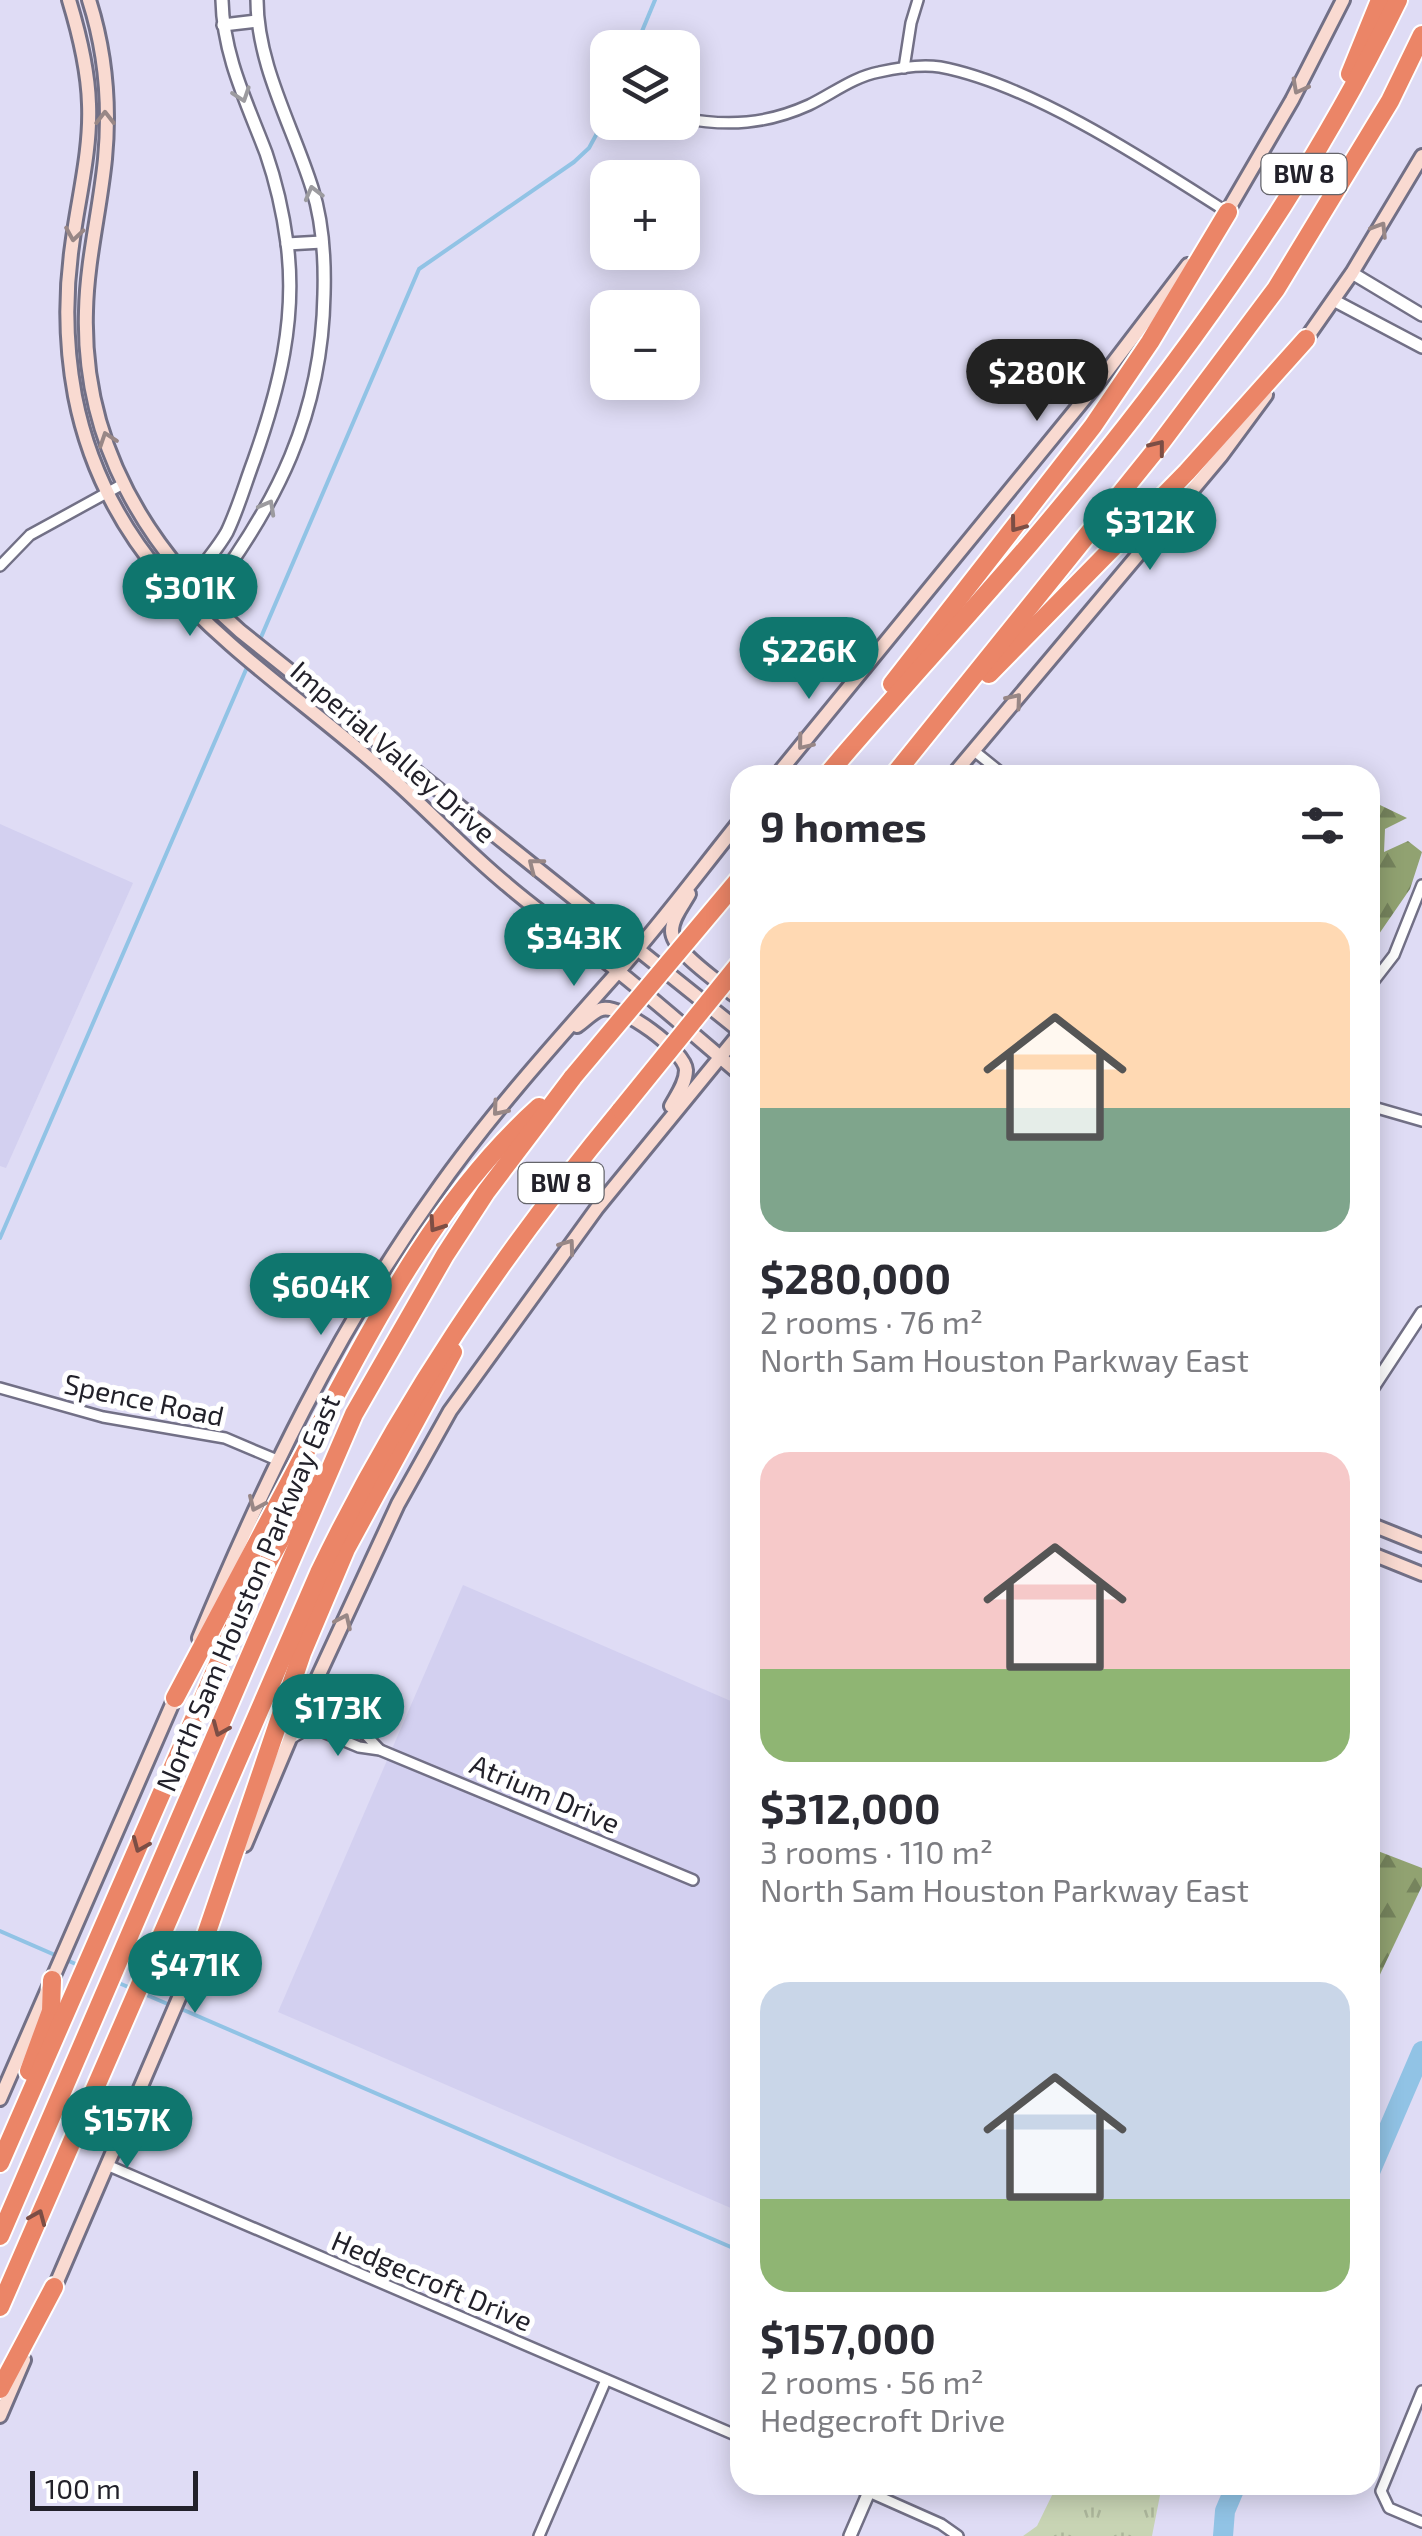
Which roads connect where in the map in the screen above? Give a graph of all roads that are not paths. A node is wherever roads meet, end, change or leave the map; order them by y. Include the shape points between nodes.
1 (69, 0) edge
2 (90, 0) edge
3 (222, 0) edge
4 (257, 0) edge
5 (918, 0) edge
6 (1343, 0) edge
7 (1380, 0) edge
8 (1398, 0) edge
9 (257, 21) junction
10 (222, 26) junction
11 (1422, 35) edge
12 (102, 39) junction
13 (81, 42) junction
14 (1422, 64) edge
15 (904, 68) junction
16 (1390, 100) junction
17 (700, 121) edge
18 (1422, 156) edge
19 (79, 200) junction
20 (98, 204) junction
21 (1228, 212) junction
22 (322, 242) junction
23 (287, 244) junction
24 (1352, 273) junction
25 (1335, 301) junction
26 (1422, 316) edge
27 (1194, 338) junction
28 (1306, 339) junction
29 (1422, 347) edge
30 (92, 394) junction
31 (76, 399) junction
32 (123, 484) junction
33 (107, 492) junction
34 (0, 566) edge
35 (189, 583) junction
36 (205, 598) junction
37 (184, 603) junction
38 (922, 742) junction
39 (972, 750) junction
40 (785, 765) edge
41 (830, 765) edge
42 (834, 765) edge
43 (902, 765) edge
44 (961, 765) edge
45 (991, 765) edge
46 (460, 806) junction
47 (441, 825) junction
48 (730, 833) edge
49 (707, 861) junction
50 (1422, 885) edge
51 (730, 890) edge
52 (638, 947) junction
53 (618, 972) junction
54 (1380, 973) edge
55 (730, 975) edge
56 (730, 991) edge
57 (730, 1024) edge
58 (562, 1035) junction
59 (730, 1045) edge
60 (720, 1058) junction
61 (730, 1066) edge
62 (573, 1077) junction
63 (1380, 1109) edge
64 (1422, 1121) edge
65 (652, 1138) junction
66 (504, 1258) junction
67 (1422, 1313) edge
68 (1380, 1377) edge
69 (0, 1388) edge
70 (354, 1414) junction
71 (277, 1460) junction
72 (1380, 1528) edge
73 (1422, 1546) edge
74 (1380, 1558) edge
75 (1422, 1574) edge
76 (312, 1690) junction
77 (175, 1698) junction
78 (290, 1740) junction
79 (380, 1750) junction
80 (693, 1880) dead end
81 (206, 1935) junction
82 (52, 1980) junction
83 (0, 2099) edge
84 (0, 2150) edge
85 (0, 2163) edge
86 (107, 2165) junction
87 (0, 2236) edge
88 (54, 2288) junction
89 (0, 2307) edge
90 (606, 2380) junction
91 (0, 2388) edge
92 (1422, 2391) edge
93 (0, 2416) edge
94 (730, 2433) edge
95 (868, 2495) edge
96 (885, 2495) edge
97 (1422, 2522) edge
98 (539, 2536) edge
99 (850, 2536) edge
100 (958, 2536) edge

1 - 13 main road, Imperial Valley Drive
2 - 12 main road, Imperial Valley Drive
3 - 10 street
4 - 9 street
5 - 15 street
6 -> 21 main road
7 - 27 highway via 1315,146
8 - 27 highway, BW 8 via 1340,115
9 - 10 street
22 -> 9 street via 316,200
10 -> 23 street via 266,154
11 - 16 highway, BW 8
12 - 13 main road
20 -> 12 main road, Imperial Valley Drive via 105,157
13 - 19 main road, Imperial Valley Drive via 89,102
14 - 16 highway
15 - 17 street via 875,72 758,123
15 - 21 street via 938,67 1003,88 1135,153
38 -> 16 highway, BW 8 via 1234,348
24 -> 18 main road
19 - 20 main road
19 -> 31 main road, Imperial Valley Drive via 67,302
20 - 30 main road, Imperial Valley Drive via 86,310
21 -> 40 main road via 1104,375
21 -> 41 highway via 1093,426
22 - 23 street
36 -> 22 street via 274,498 304,425 324,321
23 - 35 street via 289,324 277,391 226,533
24 - 25 main road
24 - 26 street
25 - 28 main road
25 - 29 street
27 - 42 highway, BW 8 via 1029,545
28 - 38 highway via 1187,472
39 -> 28 main road via 1221,456
30 - 31 main road
32 -> 30 main road, Imperial Valley Drive
31 - 33 main road, Imperial Valley Drive
32 - 33 street
32 - 35 main road, Imperial Valley Drive
33 - 34 street via 30,535
33 - 37 main road, Imperial Valley Drive via 134,540
35 - 36 main road, Imperial Valley Drive
35 - 37 street
36 - 37 street
36 - 46 main road, Imperial Valley Drive
37 - 47 main road, Imperial Valley Drive
38 - 43 highway, BW 8
39 - 44 main road
39 - 45 street
46 - 47 main road
52 -> 46 main road, Imperial Valley Drive
47 - 53 main road, Imperial Valley Drive
48 - 49 main road, North Sam Houston Parkway East
49 - 52 main road, North Sam Houston Parkway East
49 - 56 main road via 672,933 676,947
50 - 54 street
51 - 62 highway, North Sam Houston Parkway East / BW 8, bridge
52 - 53 main road, North Sam Houston Parkway East
52 - 57 main road, Imperial Valley Drive
53 - 58 main road, North Sam Houston Parkway East
53 - 60 main road, Imperial Valley Drive
55 - 66 highway, North Sam Houston Parkway East / BW 8, bridge
58 - 65 main road via 612,1008 640,1022 684,1060 682,1086
58 -> 71 main road, North Sam Houston Parkway East via 426,1206
59 - 60 main road
60 - 61 main road, Imperial Valley Drive
60 - 65 main road
62 - 70 highway, North Sam Houston Parkway East / BW 8 via 444,1255
62 -> 77 highway via 512,1132 438,1220 380,1313
63 - 64 street
76 -> 65 main road via 398,1504 450,1411
66 - 81 highway via 346,1548 302,1653
89 -> 66 highway, North Sam Houston Parkway East / BW 8 via 319,1573 405,1409
67 - 68 street
69 - 71 street, Spence Road via 225,1438
70 -> 85 highway via 245,1602
70 -> 87 highway, North Sam Houston Parkway East / BW 8
71 -> 77 main road, North Sam Houston Parkway East
72 - 73 main road
74 - 75 main road
76 - 78 main road
76 - 79 street, Atrium Drive via 322,1715 366,1735
77 - 82 main road, North Sam Houston Parkway East
78 - 79 street, Atrium Drive via 311,1728
78 - 81 main road
79 - 80 street, Atrium Drive
81 - 86 main road
82 - 83 main road, North Sam Houston Parkway East
82 - 84 highway via 51,2010
86 - 88 main road
86 - 90 street, Hedgecroft Drive
88 - 91 highway
88 - 93 main road
90 - 94 street, Hedgecroft Drive
90 - 98 street
92 - 97 street via 1381,2492 1389,2508
95 - 99 street
96 - 100 street

